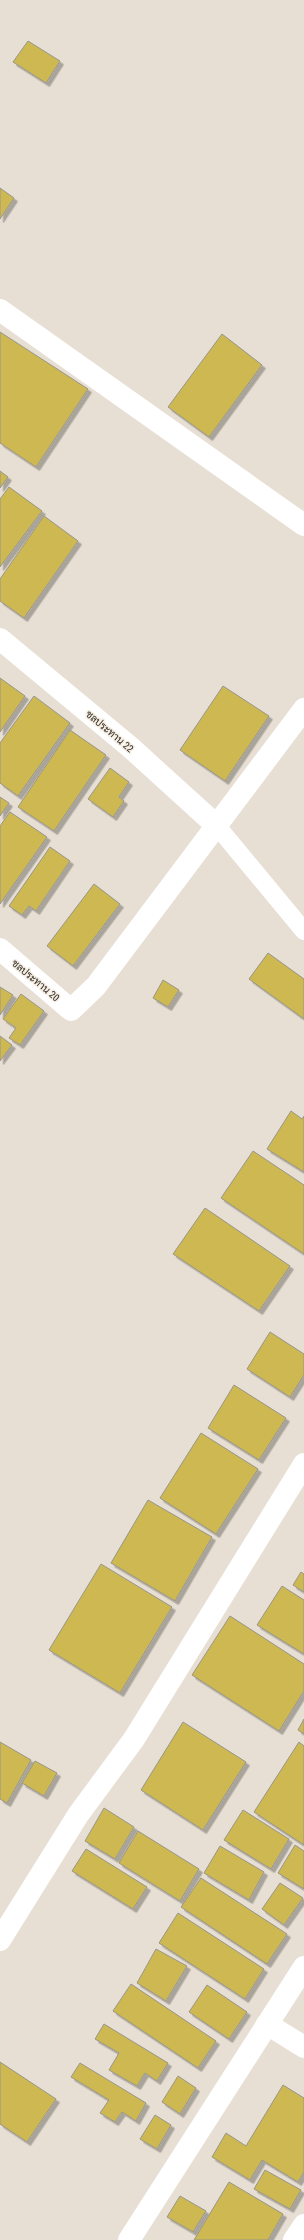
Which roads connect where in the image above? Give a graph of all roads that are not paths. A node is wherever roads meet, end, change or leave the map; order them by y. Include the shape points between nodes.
1 (0, 310) edge
2 (304, 526) edge
3 (0, 639) edge
4 (304, 709) edge
5 (217, 826) junction
6 (304, 931) edge
7 (0, 949) edge
8 (304, 1464) edge
9 (0, 1940) edge
10 (304, 1967) edge
11 (267, 2024) junction
12 (304, 2047) edge
13 (304, 2225) edge
14 (129, 2240) edge
15 (294, 2240) edge

1 - 2 street
3 - 5 street, ชลประทาน 22 via 130,746
4 - 5 street
5 - 6 lane
5 - 7 street, ชลประทาน 20 via 96,986 71,1010
8 - 9 street via 134,1739 78,1815
10 - 11 street
11 - 12 street
11 - 14 street
13 - 15 street

